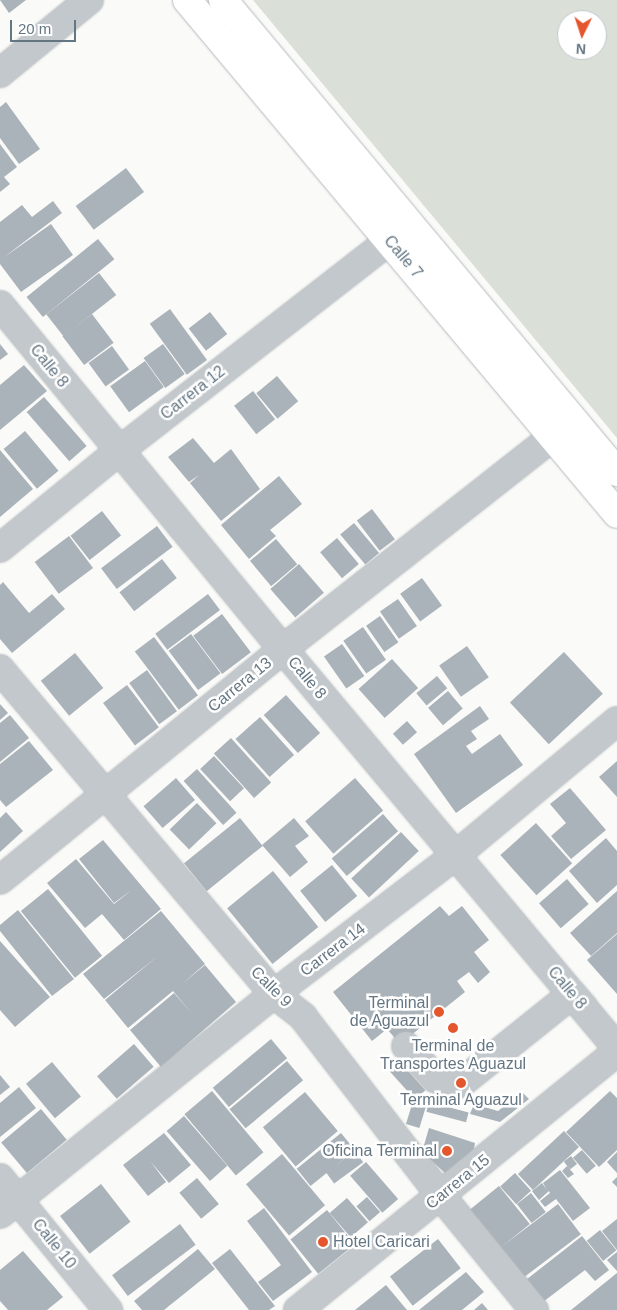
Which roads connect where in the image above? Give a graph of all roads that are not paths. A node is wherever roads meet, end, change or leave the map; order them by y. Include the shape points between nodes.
1 (90, 0) edge
2 (187, 0) edge
3 (223, 0) edge
4 (0, 73) edge
5 (411, 225) junction
6 (389, 240) junction
7 (0, 305) edge
8 (552, 437) junction
9 (119, 451) junction
10 (617, 472) edge
11 (617, 514) edge
12 (0, 548) edge
13 (283, 649) junction
14 (0, 669) edge
15 (617, 721) edge
16 (105, 796) junction
17 (456, 856) junction
18 (0, 880) edge
19 (274, 994) junction
20 (572, 994) junction
21 (406, 1046) dead end
22 (617, 1048) edge
23 (617, 1052) edge
24 (0, 1178) edge
25 (441, 1196) junction
26 (9, 1206) edge
27 (108, 1310) edge
28 (298, 1310) edge
29 (534, 1310) edge

1 - 4 street
2 - 6 main road, Calle 7
3 - 5 main road, Calle 7
5 - 6 street, Carrera 12
5 - 10 main road, Calle 7
6 - 8 main road, Calle 7
6 - 9 street, Carrera 12
7 - 9 street, Calle 8
8 - 11 main road, Calle 7
8 - 13 street, Carrera 13
9 - 12 street, Carrera 12
9 - 13 street, Calle 8
13 - 16 street, Carrera 13
13 - 17 street, Calle 8
14 - 16 street, Calle 9
15 - 17 street, Carrera 14
16 - 18 street, Carrera 13
16 - 19 street, Calle 9
17 - 19 street, Carrera 14
17 - 20 street, Calle 8
19 - 25 street, Calle 9 via 303,1017
19 - 26 street, Carrera 14
20 - 21 street via 461,1083 446,1083 435,1078
20 - 22 street, Calle 8
23 - 25 street, Carrera 15
24 - 26 street, Calle 10
25 - 28 street, Carrera 15
25 - 29 street, Calle 9
26 - 27 street, Calle 10

